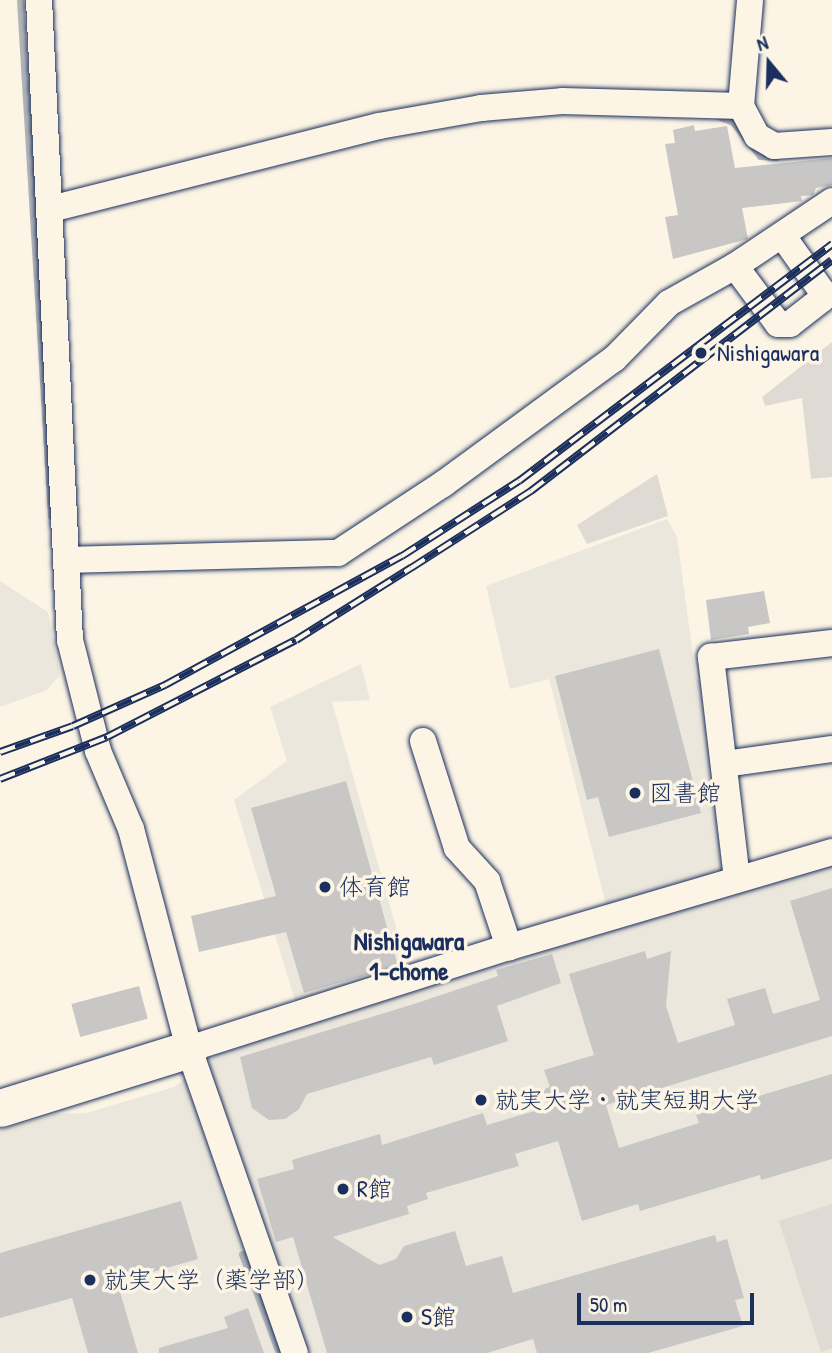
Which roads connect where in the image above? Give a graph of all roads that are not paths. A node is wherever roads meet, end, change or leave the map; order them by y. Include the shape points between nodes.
1 (39, 0) edge
2 (750, 0) edge
3 (741, 106) junction
4 (832, 142) edge
5 (832, 201) edge
6 (51, 209) junction
7 (782, 235) junction
8 (735, 266) junction
9 (68, 560) junction
10 (832, 643) edge
11 (423, 741) dead end
12 (832, 749) edge
13 (724, 764) junction
14 (832, 852) edge
15 (737, 879) junction
16 (509, 947) junction
17 (189, 1049) junction
18 (0, 1108) edge
19 (295, 1353) edge

1 - 6 street
2 - 3 street
3 - 4 street via 757,136 774,146
3 - 6 street via 562,101 481,108 239,158
5 - 7 street
6 - 9 street
7 - 8 street
7 - 8 street via 821,290 822,299 790,324 778,324
8 - 9 street via 669,303 614,359 443,484 338,553
9 - 17 street via 70,640 86,706 131,829
10 - 13 street via 711,657
11 - 16 street via 457,848 486,881
12 - 13 street
13 - 15 street
14 - 15 street
15 - 16 street
16 - 17 street
17 - 18 street
17 - 19 street

